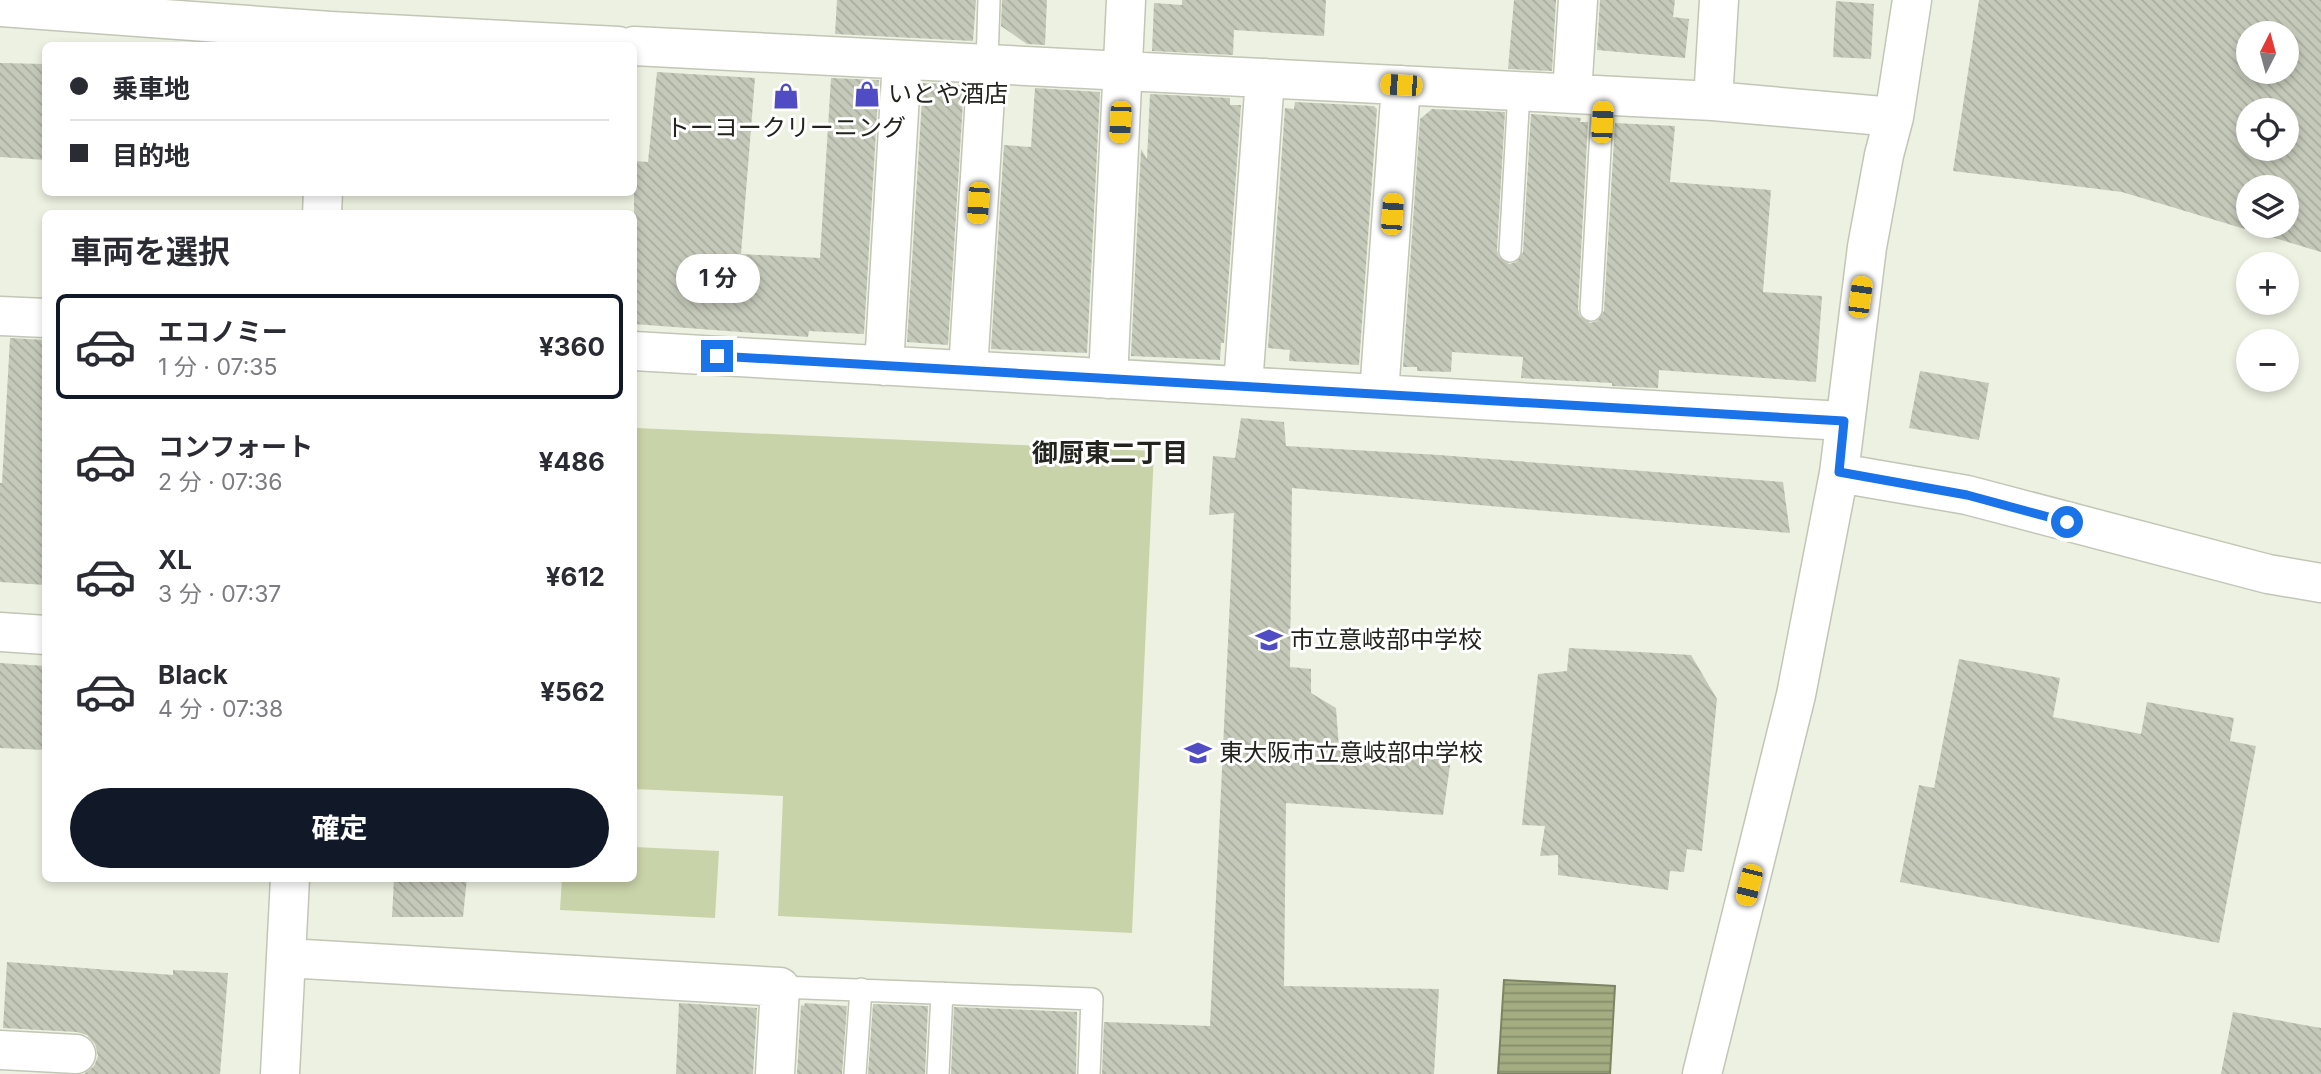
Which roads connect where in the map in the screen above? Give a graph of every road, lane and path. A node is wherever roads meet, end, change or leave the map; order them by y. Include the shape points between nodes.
1 (989, 0) edge
2 (1126, 0) edge
3 (1578, 0) edge
4 (1719, 0) edge
5 (1912, 0) edge
6 (0, 7) edge
7 (330, 26) edge
8 (560, 42) edge
9 (637, 46) edge
10 (902, 60) junction
11 (987, 64) junction
12 (1123, 71) junction
13 (1265, 78) junction
14 (1401, 85) junction
15 (1519, 91) junction
16 (1588, 94) junction
17 (1713, 100) junction
18 (1894, 117) junction
19 (1510, 251) dead end
20 (1591, 310) dead end
21 (0, 316) edge
22 (42, 318) edge
23 (637, 351) edge
24 (884, 366) junction
25 (968, 370) junction
26 (1108, 379) junction
27 (1243, 386) junction
28 (1379, 394) junction
29 (1844, 421) junction
30 (1839, 472) junction
31 (2321, 583) edge
32 (0, 632) edge
33 (42, 635) edge
34 (290, 882) edge
35 (288, 958) junction
36 (780, 987) junction
37 (861, 989) junction
38 (942, 993) junction
39 (0, 1050) edge
40 (76, 1054) dead end
41 (280, 1074) edge
42 (775, 1074) edge
43 (855, 1074) edge
44 (938, 1074) edge
45 (1089, 1074) edge
46 (1702, 1074) edge

1 - 11 lane
2 - 12 street
3 - 16 street
4 - 17 street
5 - 18 street
6 - 7 street
7 - 8 street
9 - 10 street
10 - 11 street
10 - 24 street
11 - 12 street
11 - 25 street
12 - 13 street
12 - 26 street
13 - 14 street
13 - 27 street
14 - 15 street
14 - 28 street
15 - 16 street
15 - 19 lane
16 - 17 street
16 - 20 lane
17 - 18 street
18 - 29 street via 1867,247
21 - 22 street
23 - 24 street
24 - 25 street
25 - 26 street
26 - 27 street
27 - 28 street
28 - 29 street
29 - 30 street
30 - 31 street via 1967,495 2268,574
30 - 46 street via 1796,695
32 - 33 street
34 - 35 street
35 - 36 street
35 - 41 street
36 - 37 lane
36 - 42 street
37 - 38 lane
37 - 43 lane
38 - 44 lane
38 - 45 lane via 1092,999
39 - 40 street

